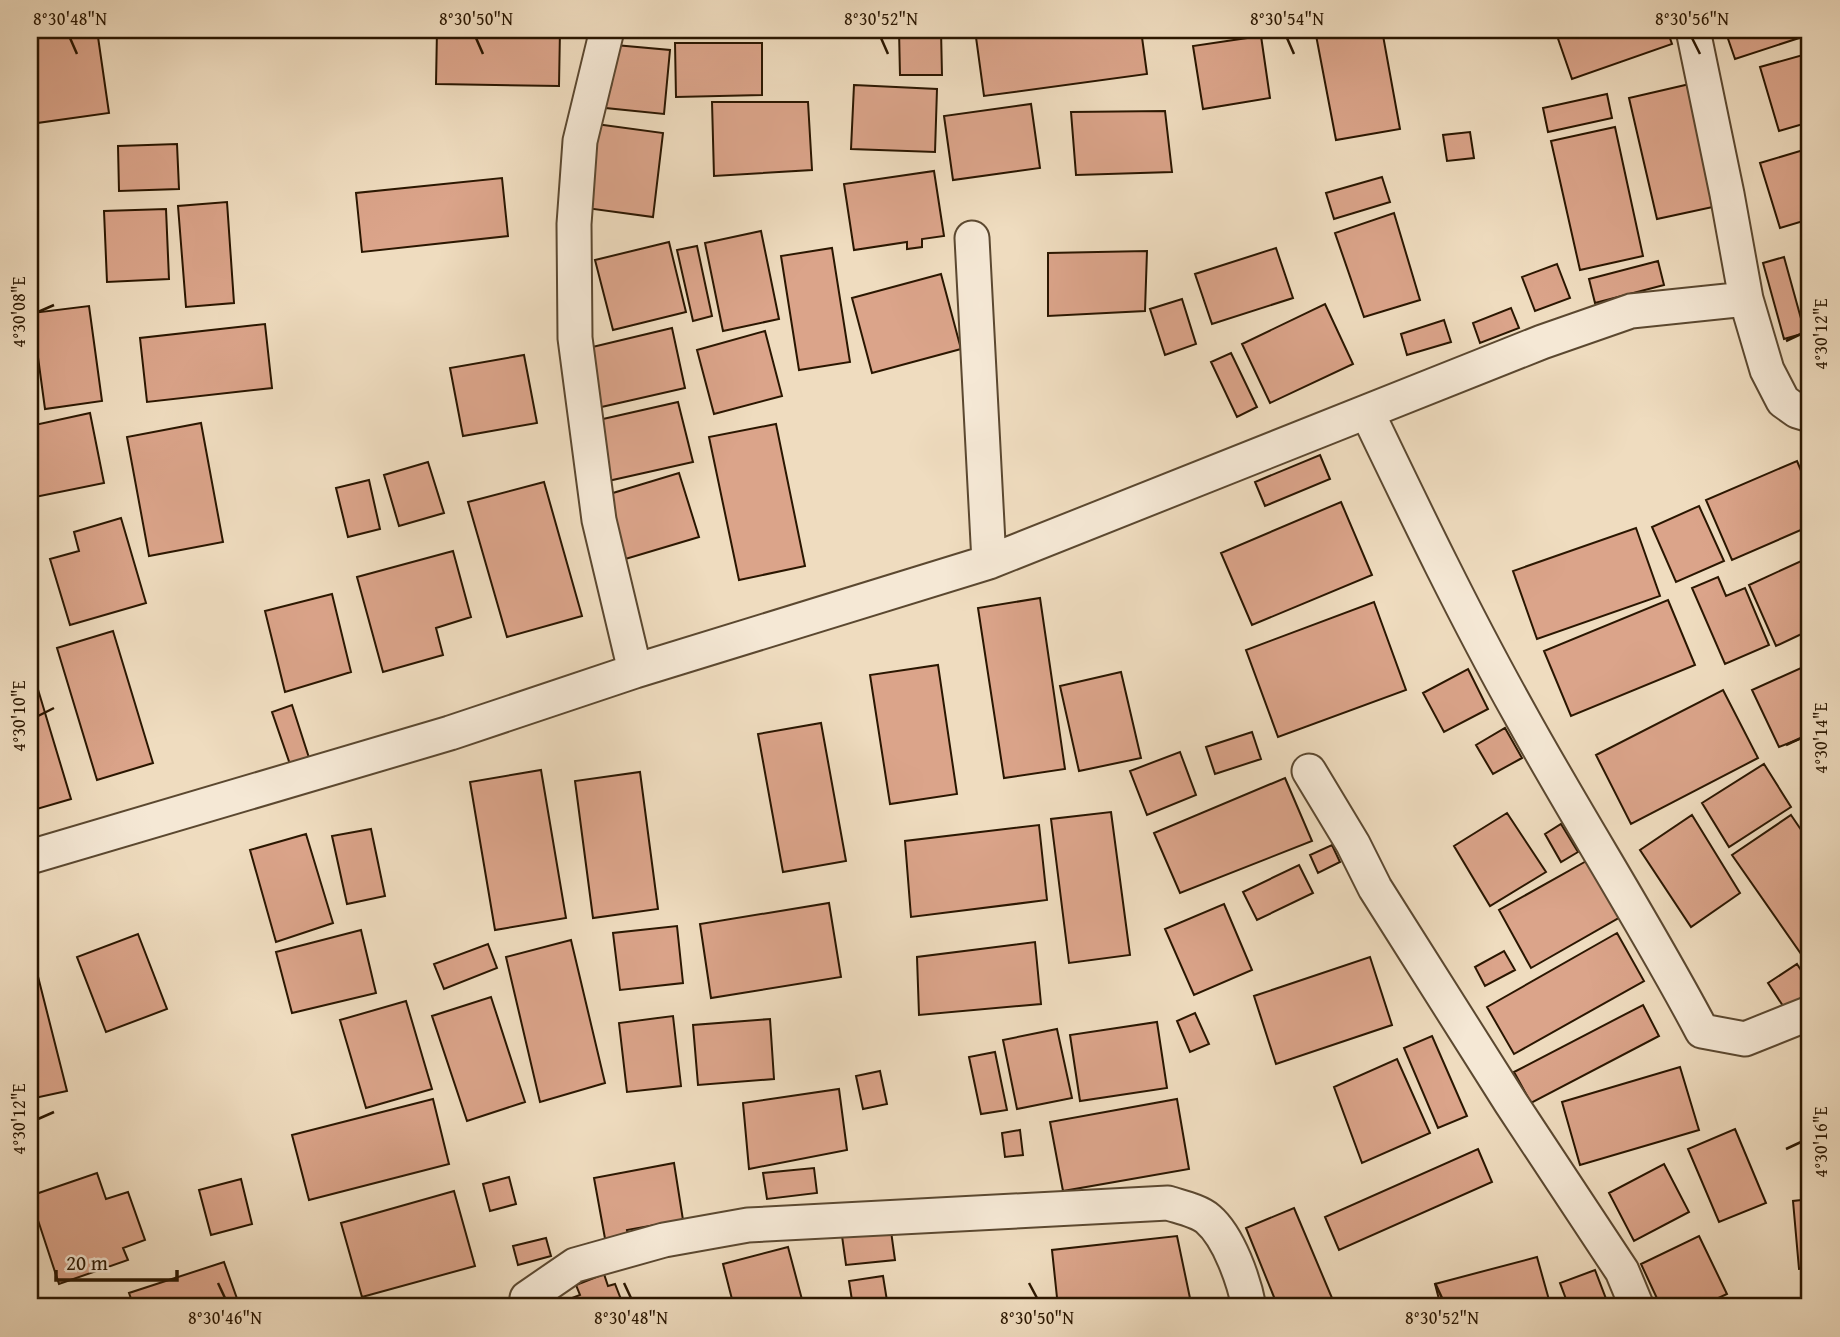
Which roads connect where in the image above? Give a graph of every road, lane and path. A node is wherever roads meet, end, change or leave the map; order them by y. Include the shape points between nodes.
1 (607, 30) edge
2 (1693, 30) edge
3 (972, 238) dead end
4 (1746, 299) junction
5 (1367, 412) junction
6 (1810, 415) edge
7 (989, 562) junction
8 (635, 671) junction
9 (1309, 771) dead end
10 (30, 857) edge
11 (1810, 1013) edge
12 (531, 1307) edge
13 (1249, 1307) edge
14 (1637, 1307) edge

1 - 8 street via 580,141 573,224 575,338 599,520
2 - 4 street
3 - 7 street
4 - 5 street via 1631,311
4 - 6 street via 1767,370 1783,401
5 - 7 street
5 - 11 street via 1520,715 1702,1031 1745,1039
7 - 8 street
8 - 10 street via 450,733
9 - 14 street via 1375,888 1622,1271
12 - 13 street via 527,1297 575,1265 664,1240 736,1227 1168,1203 1207,1218 1244,1282

